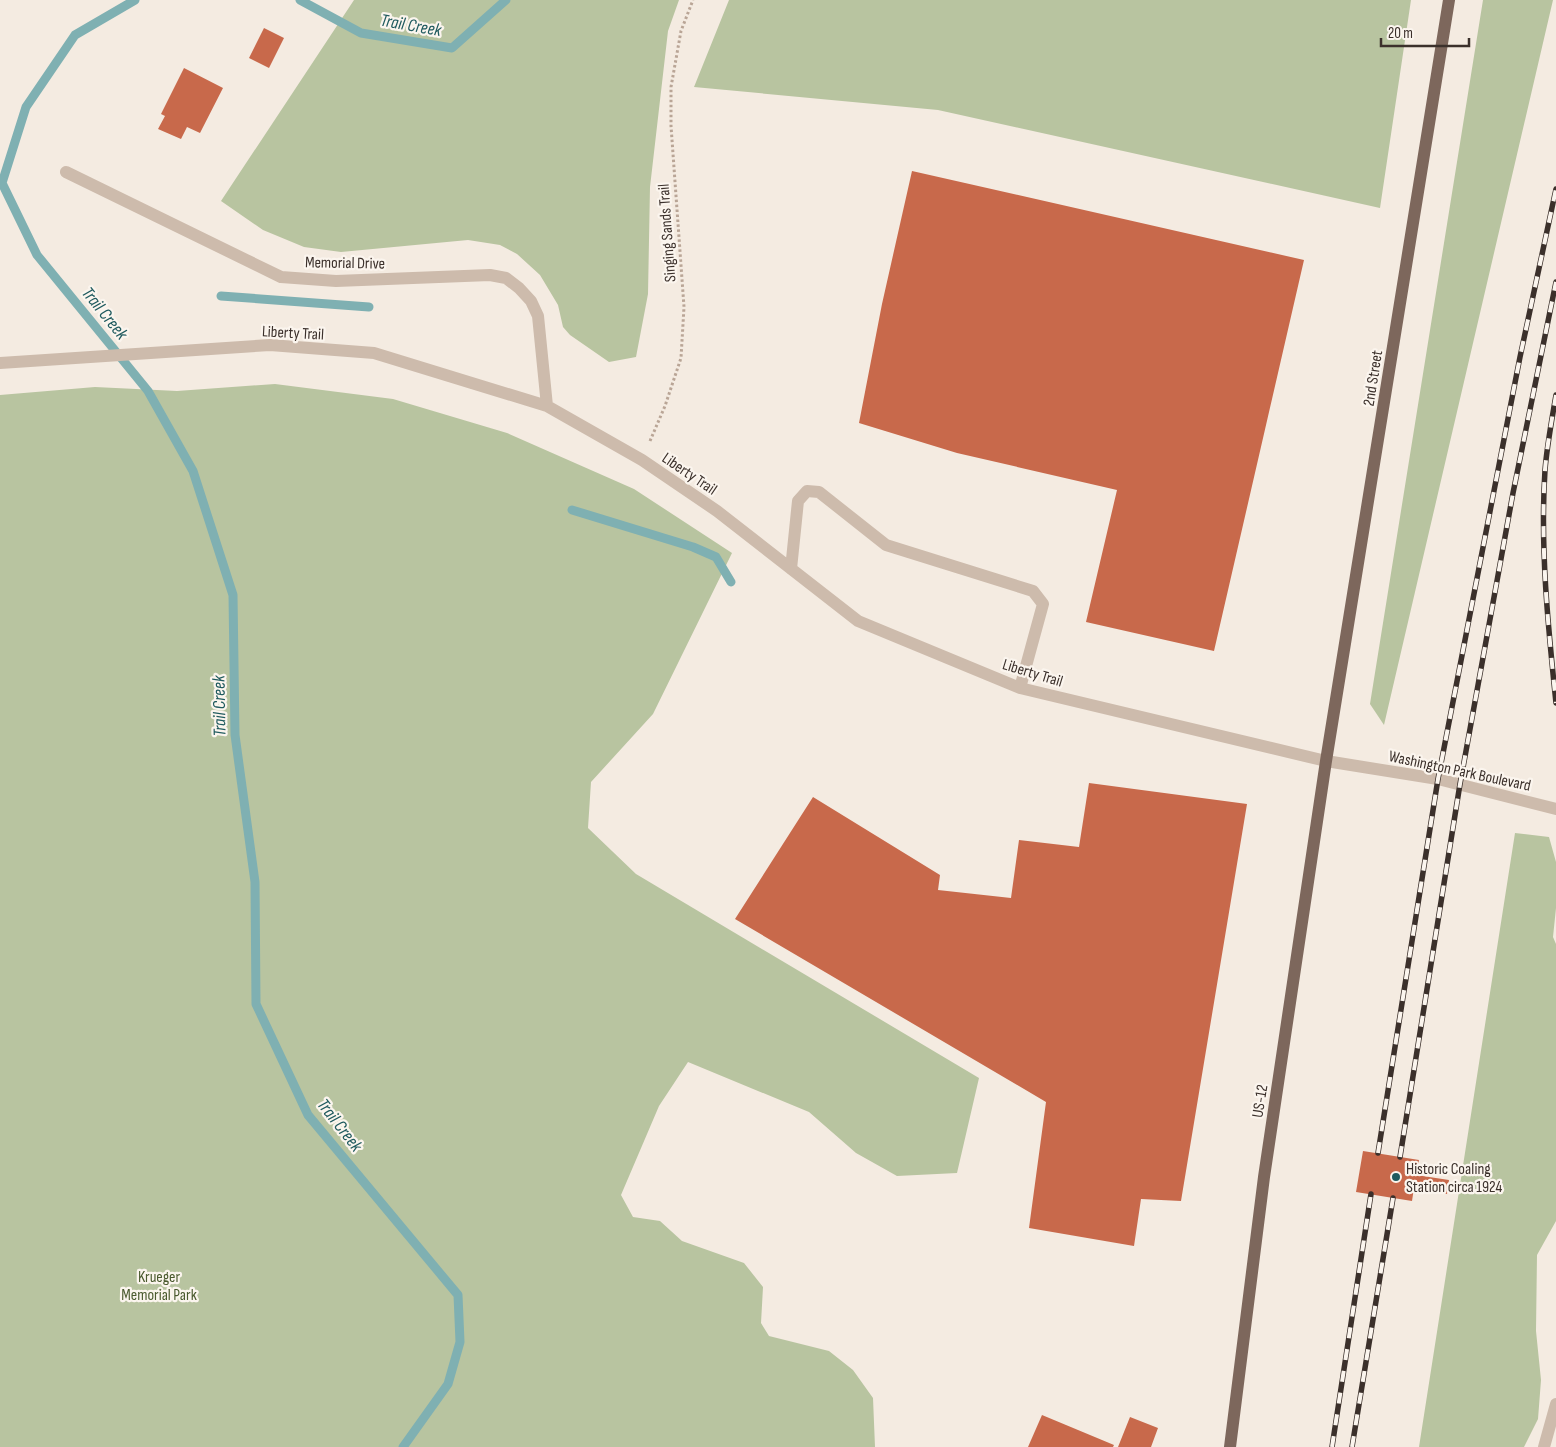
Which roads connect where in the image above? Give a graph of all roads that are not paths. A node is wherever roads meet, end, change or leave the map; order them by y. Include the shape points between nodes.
1 (1449, 0) edge
2 (66, 172) dead end
3 (0, 363) edge
4 (547, 406) junction
5 (791, 569) junction
6 (1020, 688) junction
7 (1326, 761) junction
8 (1556, 809) edge
9 (1556, 1404) edge
10 (1230, 1447) edge
11 (1544, 1447) edge

1 - 7 main road, 2nd Street
2 - 4 street, Memorial Drive via 281,277 336,281 490,275 506,278 531,302 538,316
3 - 4 street, Liberty Trail via 270,345 374,353
4 - 5 street, Liberty Trail via 642,460 717,511
5 - 6 street, Liberty Trail via 858,621
5 - 6 street via 798,501 807,491 819,492 886,545 1033,591 1043,604
6 - 7 street, Liberty Trail
7 - 8 street, Washington Park Boulevard via 1438,779
7 - 10 main road, US-12 via 1264,1177
9 - 11 street

